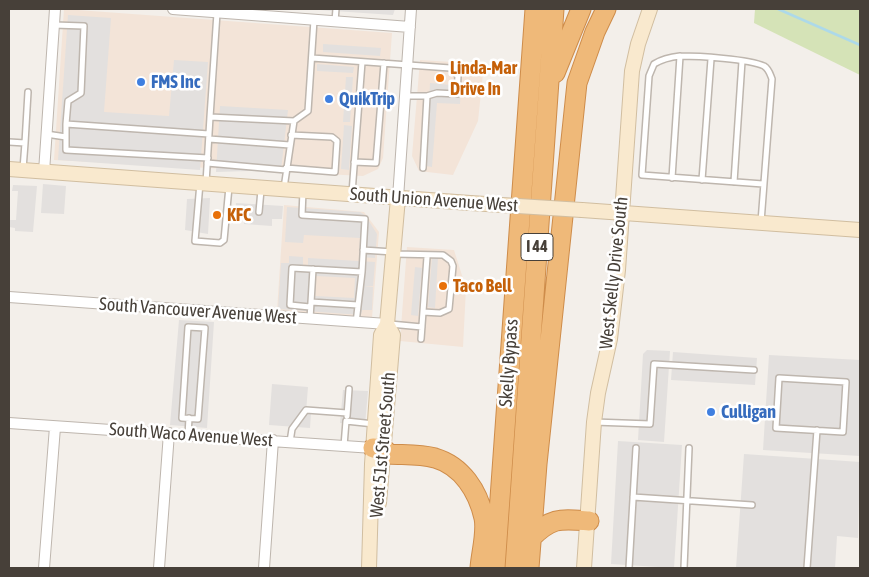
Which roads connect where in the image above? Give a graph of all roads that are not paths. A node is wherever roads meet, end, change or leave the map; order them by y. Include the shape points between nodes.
1 (55, 9) edge
2 (173, 9) edge
3 (336, 9) edge
4 (411, 9) edge
5 (535, 9) edge
6 (554, 9) edge
7 (581, 9) edge
8 (606, 9) edge
9 (650, 9) edge
10 (222, 11) edge
11 (242, 11) edge
12 (314, 20) junction
13 (336, 21) junction
14 (54, 24) junction
15 (410, 27) junction
16 (680, 56) junction
17 (312, 58) junction
18 (711, 59) junction
19 (742, 61) junction
20 (362, 62) junction
21 (384, 63) junction
22 (407, 65) junction
23 (548, 91) junction
24 (28, 92) dead end
25 (405, 96) junction
26 (427, 96) junction
27 (210, 117) junction
28 (294, 121) junction
29 (66, 124) junction
30 (46, 134) junction
31 (291, 134) junction
32 (66, 136) junction
33 (209, 136) junction
34 (9, 142) edge
35 (25, 143) junction
36 (290, 145) junction
37 (207, 161) junction
38 (354, 162) junction
39 (423, 168) dead end
40 (286, 169) junction
41 (16, 170) edge
42 (44, 172) junction
43 (672, 178) junction
44 (702, 180) junction
45 (734, 182) junction
46 (203, 183) junction
47 (763, 184) junction
48 (229, 185) junction
49 (261, 187) junction
50 (284, 189) junction
51 (303, 190) junction
52 (352, 194) junction
53 (398, 198) junction
54 (259, 212) dead end
55 (620, 213) junction
56 (760, 223) junction
57 (860, 230) edge
58 (363, 250) junction
59 (393, 253) junction
60 (427, 256) junction
61 (313, 269) junction
62 (362, 272) junction
63 (9, 297) edge
64 (311, 304) junction
65 (358, 305) junction
66 (423, 312) junction
67 (310, 320) junction
68 (356, 323) junction
69 (387, 324) junction
70 (422, 327) junction
71 (421, 339) dead end
72 (754, 370) dead end
73 (349, 389) dead end
74 (347, 413) junction
75 (190, 418) junction
76 (346, 421) junction
77 (594, 422) junction
78 (9, 424) edge
79 (375, 424) junction
80 (55, 427) junction
81 (817, 430) junction
82 (169, 433) junction
83 (188, 435) junction
84 (272, 440) junction
85 (290, 442) junction
86 (344, 446) junction
87 (636, 448) dead end
88 (689, 448) dead end
89 (378, 449) junction
90 (633, 497) junction
91 (687, 500) junction
92 (752, 505) dead end
93 (589, 521) junction
94 (531, 538) junction
95 (586, 567) edge
96 (44, 568) edge
97 (159, 568) edge
98 (264, 568) edge
99 (370, 568) edge
100 (480, 568) edge
101 (495, 568) edge
102 (515, 568) edge
103 (529, 568) edge
104 (629, 568) edge
105 (684, 568) edge
106 (807, 568) edge

1 - 14 street
2 - 10 street
3 - 13 lane
4 - 15 street, West 51st Street South
5 - 101 highway, Skelly Bypass / I 44
6 - 23 highway, Skelly Bypass / I 44
7 - 23 highway
8 - 94 highway via 577,84
9 - 55 street, West Skelly Drive South via 632,71
10 - 11 street
10 - 27 lane
11 - 12 street
12 - 13 street
12 - 17 lane
13 - 15 street
14 - 29 lane via 84,26 82,93 68,101
14 - 30 street
15 - 22 street, West 51st Street South
16 - 18 lane
16 - 43 lane
16 - 43 lane via 654,64 649,76 642,175
17 - 20 lane
17 - 28 lane via 308,112
18 - 19 lane
18 - 44 lane
19 - 45 lane
19 - 47 lane via 765,67 772,79
20 - 21 lane
20 - 38 lane
21 - 22 lane
21 - 38 lane via 376,164
22 - 25 street, West 51st Street South
22 - 26 lane via 450,68 458,76 457,94
23 - 102 highway, Skelly Bypass / I 44
24 - 35 lane
25 - 26 lane
25 - 53 street, West 51st Street South
26 - 39 lane
27 - 28 lane
27 - 33 lane
28 - 31 lane
29 - 32 lane
29 - 33 lane
30 - 32 lane
30 - 42 street
31 - 36 lane
31 - 40 lane via 332,137 337,141 335,172
32 - 37 lane via 66,150
33 - 36 lane
33 - 37 lane
34 - 35 lane
35 - 41 lane
36 - 40 lane
37 - 40 lane
37 - 46 lane
38 - 52 lane
40 - 50 lane
41 - 42 street, South Union Avenue West
42 - 46 street, South Union Avenue West
43 - 44 lane
44 - 45 lane
45 - 47 lane
46 - 48 street, South Union Avenue West
46 - 48 lane via 195,241 220,243 224,240
47 - 56 lane
48 - 49 street, South Union Avenue West
49 - 50 street, South Union Avenue West
49 - 54 lane
50 - 51 street, South Union Avenue West
51 - 52 street, South Union Avenue West
51 - 58 lane via 302,215 365,219
52 - 53 street, South Union Avenue West
53 - 55 street, South Union Avenue West, bridge
53 - 59 street, West 51st Street South
55 - 56 street, South Union Avenue West
55 - 77 street, West Skelly Drive South via 618,270 610,339
56 - 57 street, South Union Avenue West
58 - 59 lane
58 - 62 lane
59 - 60 lane
59 - 69 street, West 51st Street South
60 - 66 lane
60 - 66 lane via 443,256 451,261 451,305 445,311
61 - 62 lane
61 - 64 lane
61 - 64 lane via 292,268 290,305
62 - 65 lane
63 - 67 street, South Vancouver Avenue West
64 - 65 lane
64 - 67 lane
65 - 68 lane
66 - 70 lane
67 - 68 street, South Vancouver Avenue West
68 - 69 street, South Vancouver Avenue West
69 - 70 lane
69 - 79 street, West 51st Street South via 381,335
69 - 89 street, West 51st Street South via 393,335
70 - 71 lane
72 - 77 lane via 654,364 650,424
73 - 74 lane
74 - 76 lane
74 - 85 lane via 306,410 292,429
75 - 75 lane via 198,419 205,328 188,327 182,418
75 - 83 lane
76 - 79 lane
76 - 86 lane
77 - 93 street, West Skelly Drive South
78 - 80 street, South Waco Avenue West
79 - 89 street, West 51st Street South
80 - 82 street, South Waco Avenue West
80 - 96 street
81 - 81 lane via 776,428 779,378 846,382 843,432
81 - 106 lane
82 - 83 street, South Waco Avenue West
82 - 97 street
83 - 84 street, South Waco Avenue West
84 - 85 street, South Waco Avenue West
84 - 98 street
85 - 86 street, South Waco Avenue West
86 - 89 street, South Waco Avenue West
87 - 90 lane
88 - 91 lane
89 - 99 street, West 51st Street South
89 - 100 highway via 389,454 423,456 447,462 467,478 484,519
90 - 91 lane
90 - 104 lane
91 - 92 lane
91 - 105 lane
93 - 94 highway via 552,521
93 - 95 street, West Skelly Drive South
94 - 103 highway

